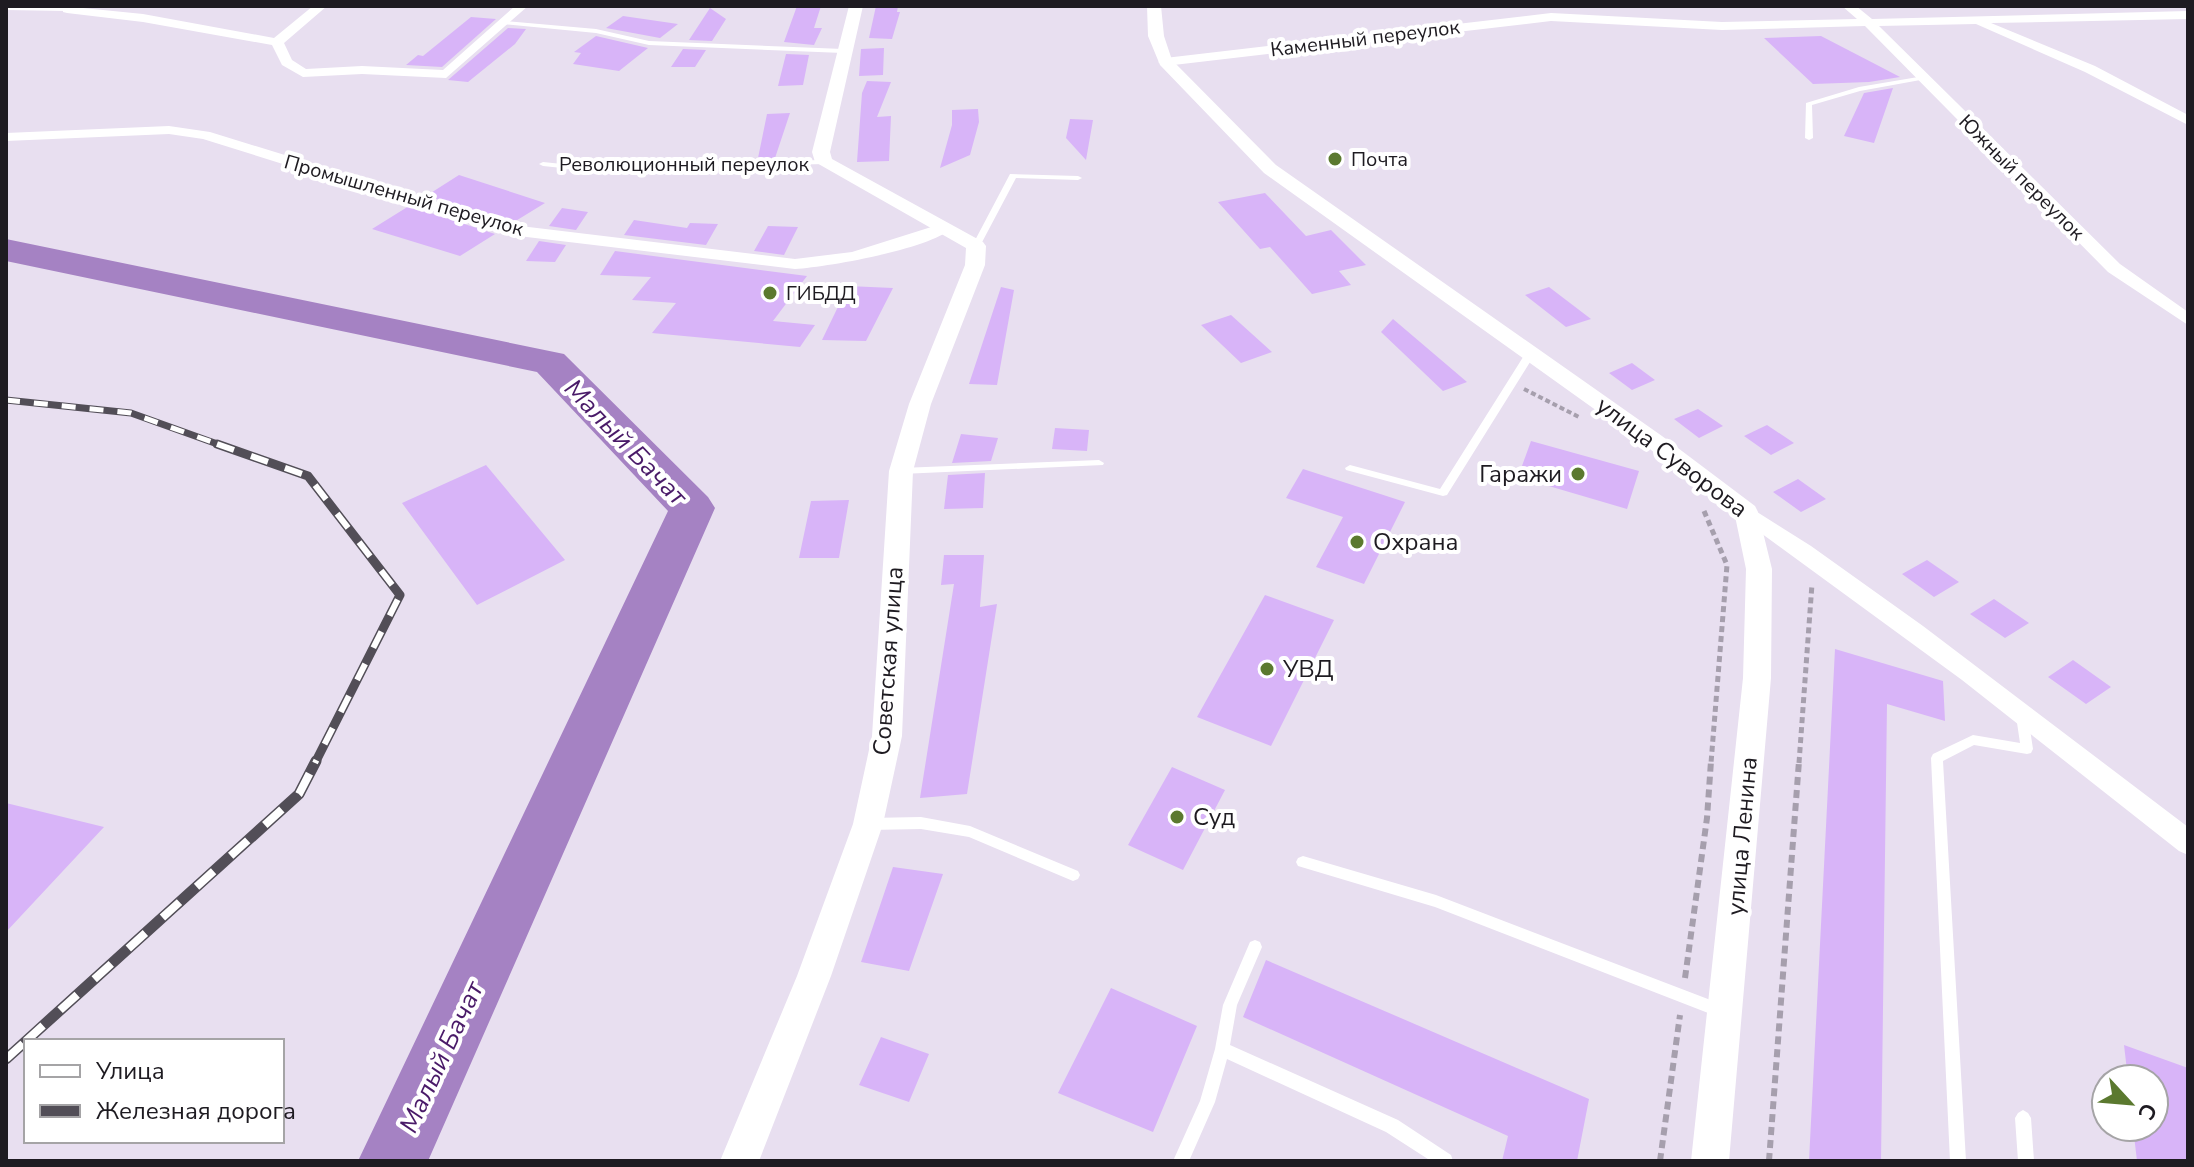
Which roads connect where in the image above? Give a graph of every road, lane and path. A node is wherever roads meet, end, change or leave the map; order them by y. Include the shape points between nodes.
1 (321, 6) edge
2 (522, 6) edge
3 (856, 6) edge
4 (1154, 6) edge
5 (1540, 6) edge
6 (1848, 6) edge
7 (6, 8) edge
8 (67, 9) joint
9 (1890, 9) dead end
10 (2187, 16) edge
11 (1551, 17) junction
12 (1969, 18) junction
13 (1935, 19) junction
14 (1867, 21) junction
15 (504, 23) junction
16 (2053, 31) junction
17 (277, 42) junction
18 (843, 51) junction
19 (2062, 57) junction
20 (1165, 62) junction
21 (1924, 78) junction
22 (2188, 121) edge
23 (6, 137) edge
24 (1809, 138) dead end
25 (824, 162) junction
26 (543, 164) dead end
27 (1078, 178) dead end
28 (944, 228) junction
29 (976, 246) junction
30 (2188, 320) edge
31 (1530, 354) junction
32 (1513, 382) junction
33 (1593, 425) dead end
34 (1099, 463) dead end
35 (1350, 468) dead end
36 (901, 471) junction
37 (1700, 505) dead end
38 (1746, 512) junction
39 (1814, 558) junction
40 (2021, 711) junction
41 (868, 824) junction
42 (2188, 843) edge
43 (1303, 862) dead end
44 (1073, 875) dead end
45 (1255, 947) dead end
46 (1683, 996) junction
47 (1726, 1012) junction
48 (1222, 1049) junction
49 (2023, 1118) dead end
50 (739, 1161) edge
51 (1181, 1161) edge
52 (1445, 1161) edge
53 (1660, 1161) edge
54 (1710, 1161) edge
55 (1769, 1161) edge
56 (1958, 1161) edge
57 (2026, 1161) edge

1 - 17 street
2 - 15 street
3 - 18 street
4 - 20 street
5 - 11 street
6 - 14 street, Южный переулок
7 - 8 lane
8 - 17 street
9 - 13 street
10 - 16 street, Каменный переулок
11 - 14 street, Каменный переулок via 1722,26
11 - 20 street, Каменный переулок
12 - 13 street, Каменный переулок
12 - 16 street, Каменный переулок
12 - 19 street
13 - 14 street, Каменный переулок
14 - 21 street, Южный переулок
15 - 17 street via 446,74 303,73 287,62
15 - 18 lane via 596,31 649,43
16 - 19 street
18 - 25 street via 821,152
19 - 22 street
20 - 31 street, улица Суворова via 1270,169
21 - 24 lane via 1808,104
21 - 30 street, Южный переулок via 2114,268
23 - 28 street, Промышленный переулок via 169,130 205,135 510,230 795,264 866,255
25 - 26 lane, Революционный переулок
25 - 28 street
27 - 29 lane via 1013,176
28 - 29 street
29 - 36 street, Советская улица via 975,265 920,404
31 - 32 lane
31 - 38 street, улица Суворова
32 - 33 path
32 - 35 lane via 1443,493
34 - 36 lane
36 - 41 street, Советская улица via 887,736
37 - 46 path via 1727,565 1707,818
38 - 39 street, улица Суворова
38 - 47 street, улица Ленина via 1759,569 1757,678
39 - 40 street, улица Суворова
39 - 55 path
40 - 42 street, улица Суворова
40 - 56 lane via 2027,749 1973,740 1937,758
41 - 44 lane via 921,823 970,832
41 - 50 street, Советская улица
43 - 46 lane via 1436,901
45 - 48 lane via 1230,1005
46 - 47 lane
46 - 53 path
47 - 54 street, улица Ленина
48 - 51 lane via 1207,1102
48 - 52 lane via 1392,1126
49 - 57 lane

